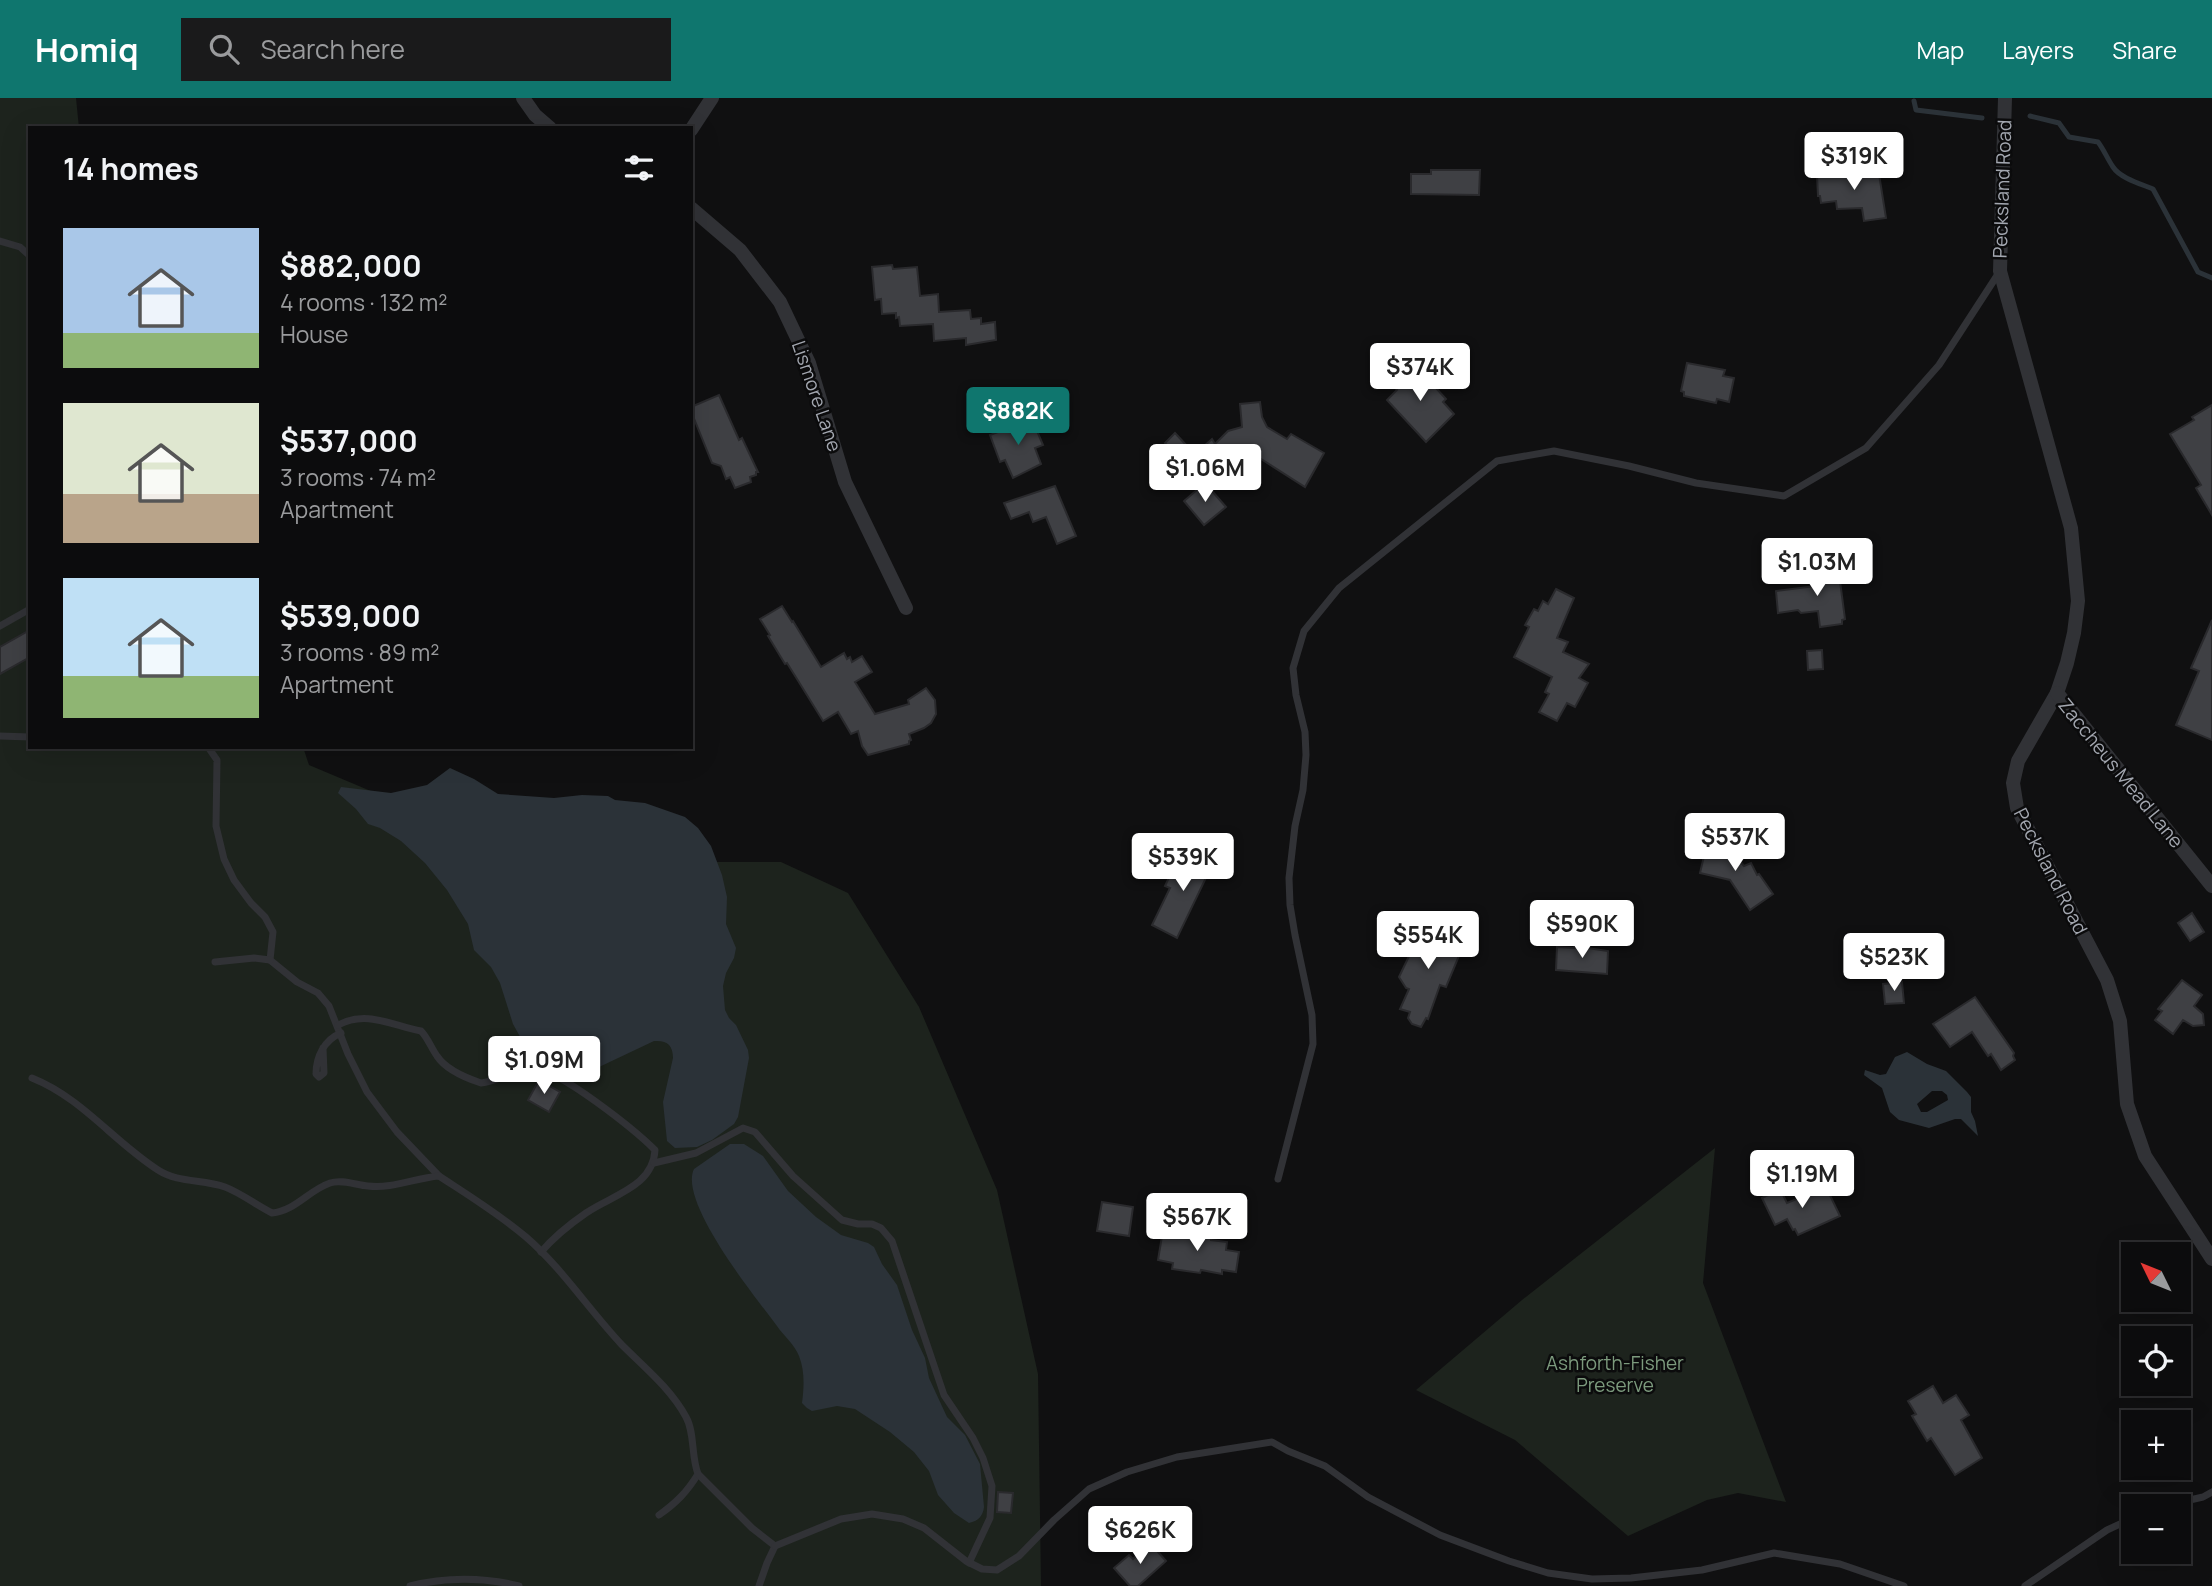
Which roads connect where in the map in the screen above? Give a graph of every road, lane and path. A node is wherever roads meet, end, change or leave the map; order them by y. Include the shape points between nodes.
1 (523, 98) edge
2 (712, 98) edge
3 (2005, 98) edge
4 (548, 126) edge
5 (693, 127) edge
6 (693, 210) edge
7 (0, 241) edge
8 (28, 254) edge
9 (2000, 271) junction
10 (906, 608) dead end
11 (28, 610) edge
12 (0, 626) edge
13 (2057, 692) junction
14 (0, 736) edge
15 (28, 737) edge
16 (209, 749) edge
17 (2212, 886) edge
18 (270, 960) junction
19 (215, 962) dead end
20 (339, 1029) junction
21 (323, 1048) dead end
22 (32, 1078) dead end
23 (654, 1163) junction
24 (439, 1176) junction
25 (1278, 1179) dead end
26 (541, 1252) junction
27 (2212, 1259) edge
28 (698, 1474) junction
29 (2212, 1492) edge
30 (2203, 1497) junction
31 (2191, 1500) edge
32 (2212, 1502) edge
33 (659, 1515) dead end
34 (2121, 1524) edge
35 (775, 1546) junction
36 (969, 1563) junction
37 (410, 1586) edge
38 (519, 1586) edge
39 (759, 1586) edge
40 (1904, 1586) edge
41 (2025, 1586) edge

1 - 4 street
2 - 5 street
3 - 9 street, Pecksland Road
6 - 10 street, Lismore Lane via 740,250 780,302 809,363 845,482
7 - 8 lane
9 - 13 street, Pecksland Road via 2071,528 2078,601 2072,643
9 - 25 lane via 1940,365 1866,448 1784,496 1696,483 1554,452 1497,461 1339,588 1304,631 1293,668 1306,755 1289,878 1313,1044
11 - 12 lane
13 - 17 street, Zaccheus Mead Lane
13 - 27 street, Pecksland Road via 2018,761 2013,783 2017,808 2106,980 2120,1021 2127,1104 2144,1156
14 - 15 lane
16 - 18 lane via 217,760 216,826 224,859 273,932
18 - 19 lane
18 - 20 lane via 318,993
20 - 21 lane
20 - 23 lane via 349,1019 370,1017 421,1031 449,1068 481,1083 531,1068 545,1070 643,1138 655,1150
20 - 24 lane via 367,1092
22 - 24 lane via 62,1094 160,1171 228,1188 272,1213 331,1182 389,1186
23 - 26 lane via 632,1189 586,1213
23 - 36 lane via 696,1153 743,1128 755,1132 793,1176 842,1220 872,1224 892,1241 944,1395 973,1438 992,1486 990,1518
24 - 26 lane
26 - 28 lane via 677,1402 688,1419
28 - 33 lane via 676,1503
28 - 35 lane
29 - 30 lane
30 - 31 lane
30 - 32 lane
34 - 41 lane
35 - 36 lane via 841,1519 872,1514 924,1528
35 - 39 lane
36 - 40 lane via 997,1570 1019,1556 1088,1489 1127,1472 1177,1457 1272,1442 1325,1466 1368,1497 1440,1535 1548,1573 1631,1578 1702,1570 1774,1553 1840,1564
37 - 38 lane via 472,1579

